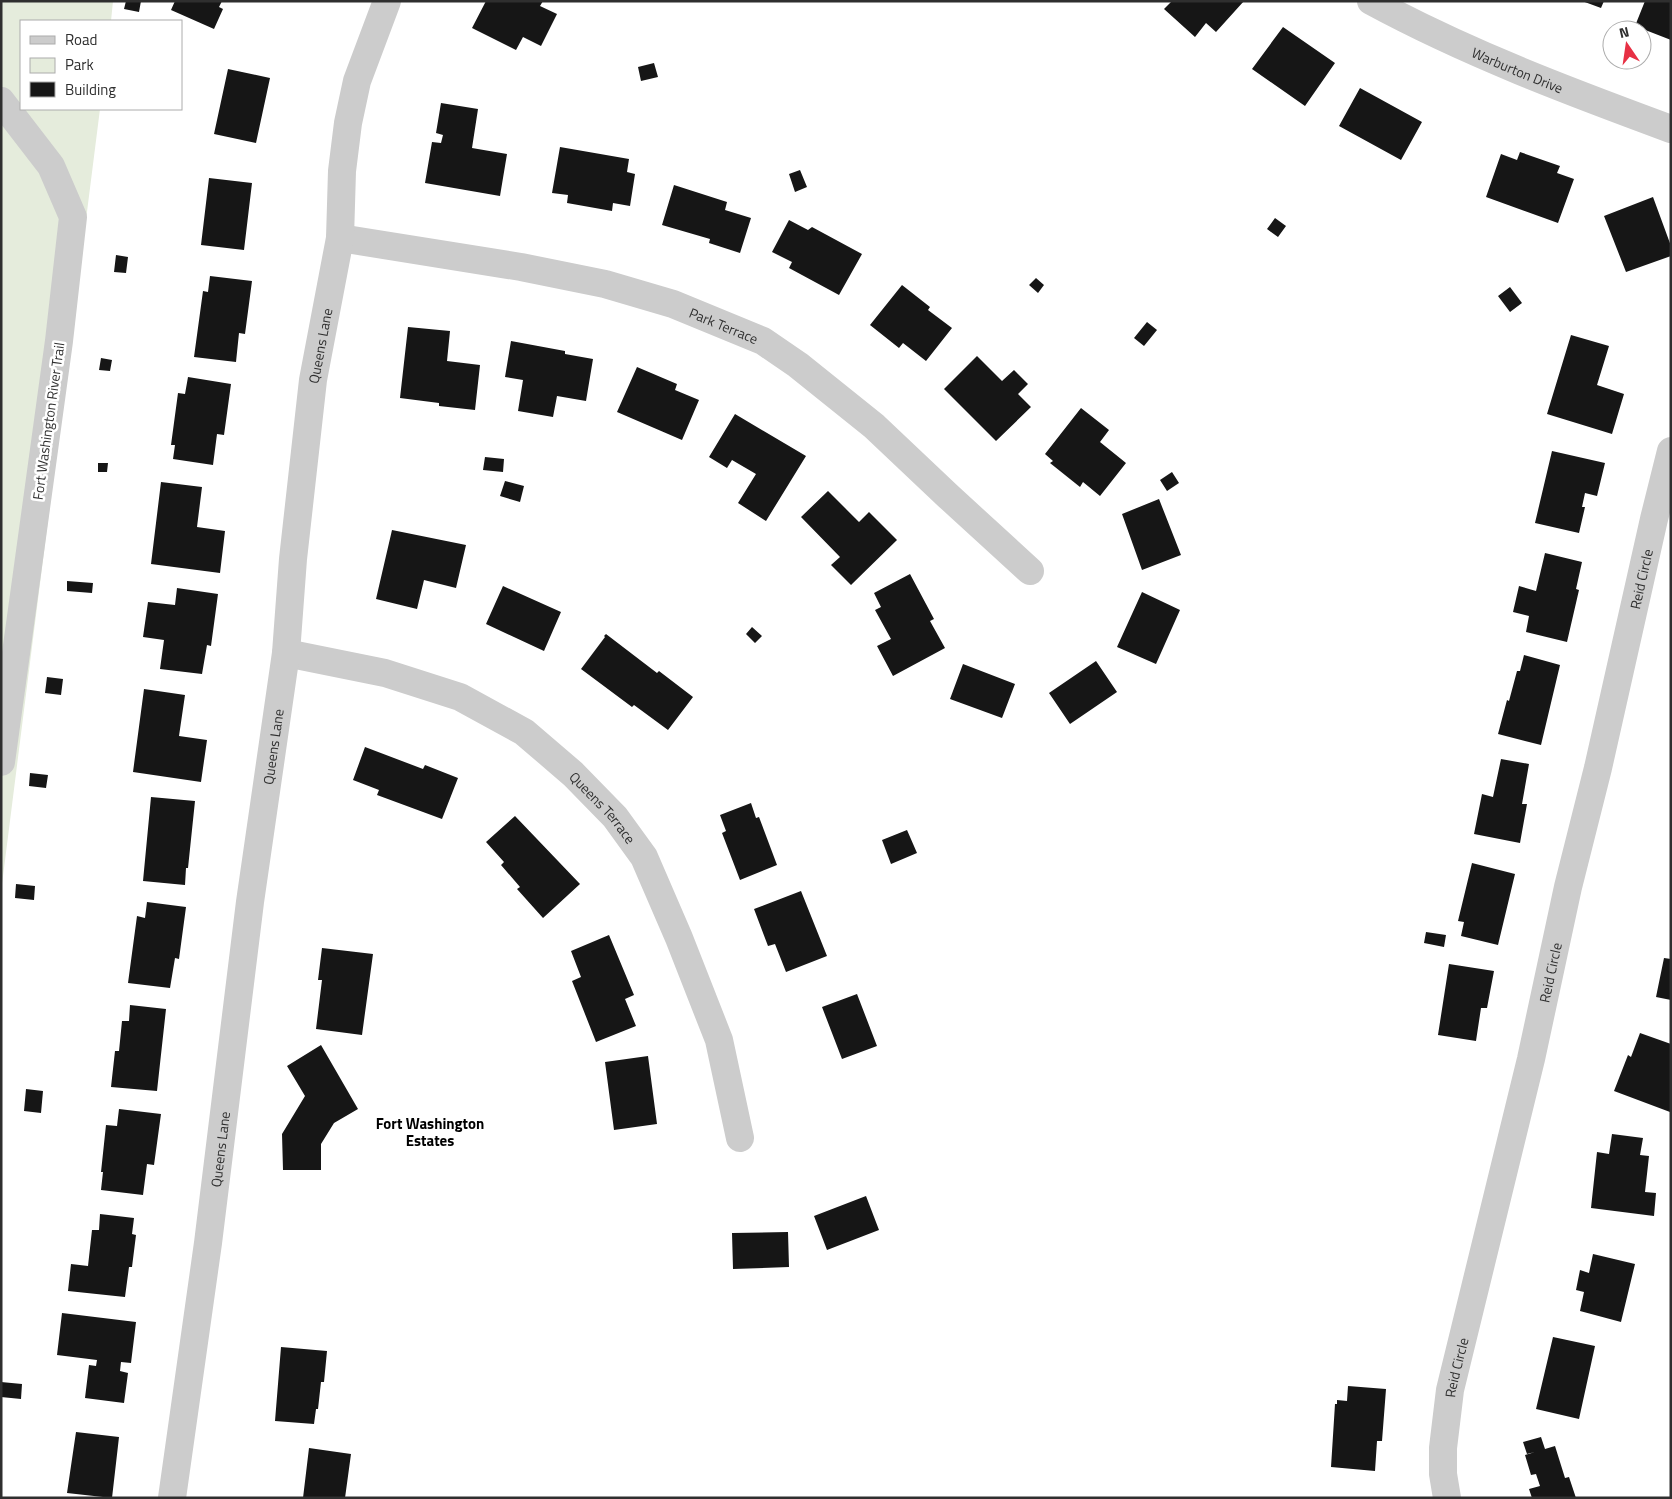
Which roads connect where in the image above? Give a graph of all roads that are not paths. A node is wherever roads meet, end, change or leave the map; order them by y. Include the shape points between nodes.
1 (388, 1) edge
2 (1371, 1) edge
3 (1, 101) edge
4 (1671, 129) edge
5 (340, 238) junction
6 (1671, 451) edge
7 (1030, 571) dead end
8 (286, 654) junction
9 (1, 762) edge
10 (740, 1138) dead end
11 (172, 1498) edge
12 (1448, 1498) edge

1 - 5 street, Queens Lane via 357,81 348,123 342,170
2 - 4 street, Warburton Drive via 1465,49
3 - 9 street, Fort Washington River Trail via 51,166 73,217
5 - 7 street, Park Terrace via 605,284 673,304 763,341 874,426
5 - 8 street, Queens Lane via 314,380 293,559
6 - 12 street, Reid Circle via 1452,1381 1443,1448 1443,1474
8 - 10 street, Queens Terrace via 385,673 460,697 524,732 573,774 615,817 644,857 719,1040
8 - 11 street, Queens Lane

